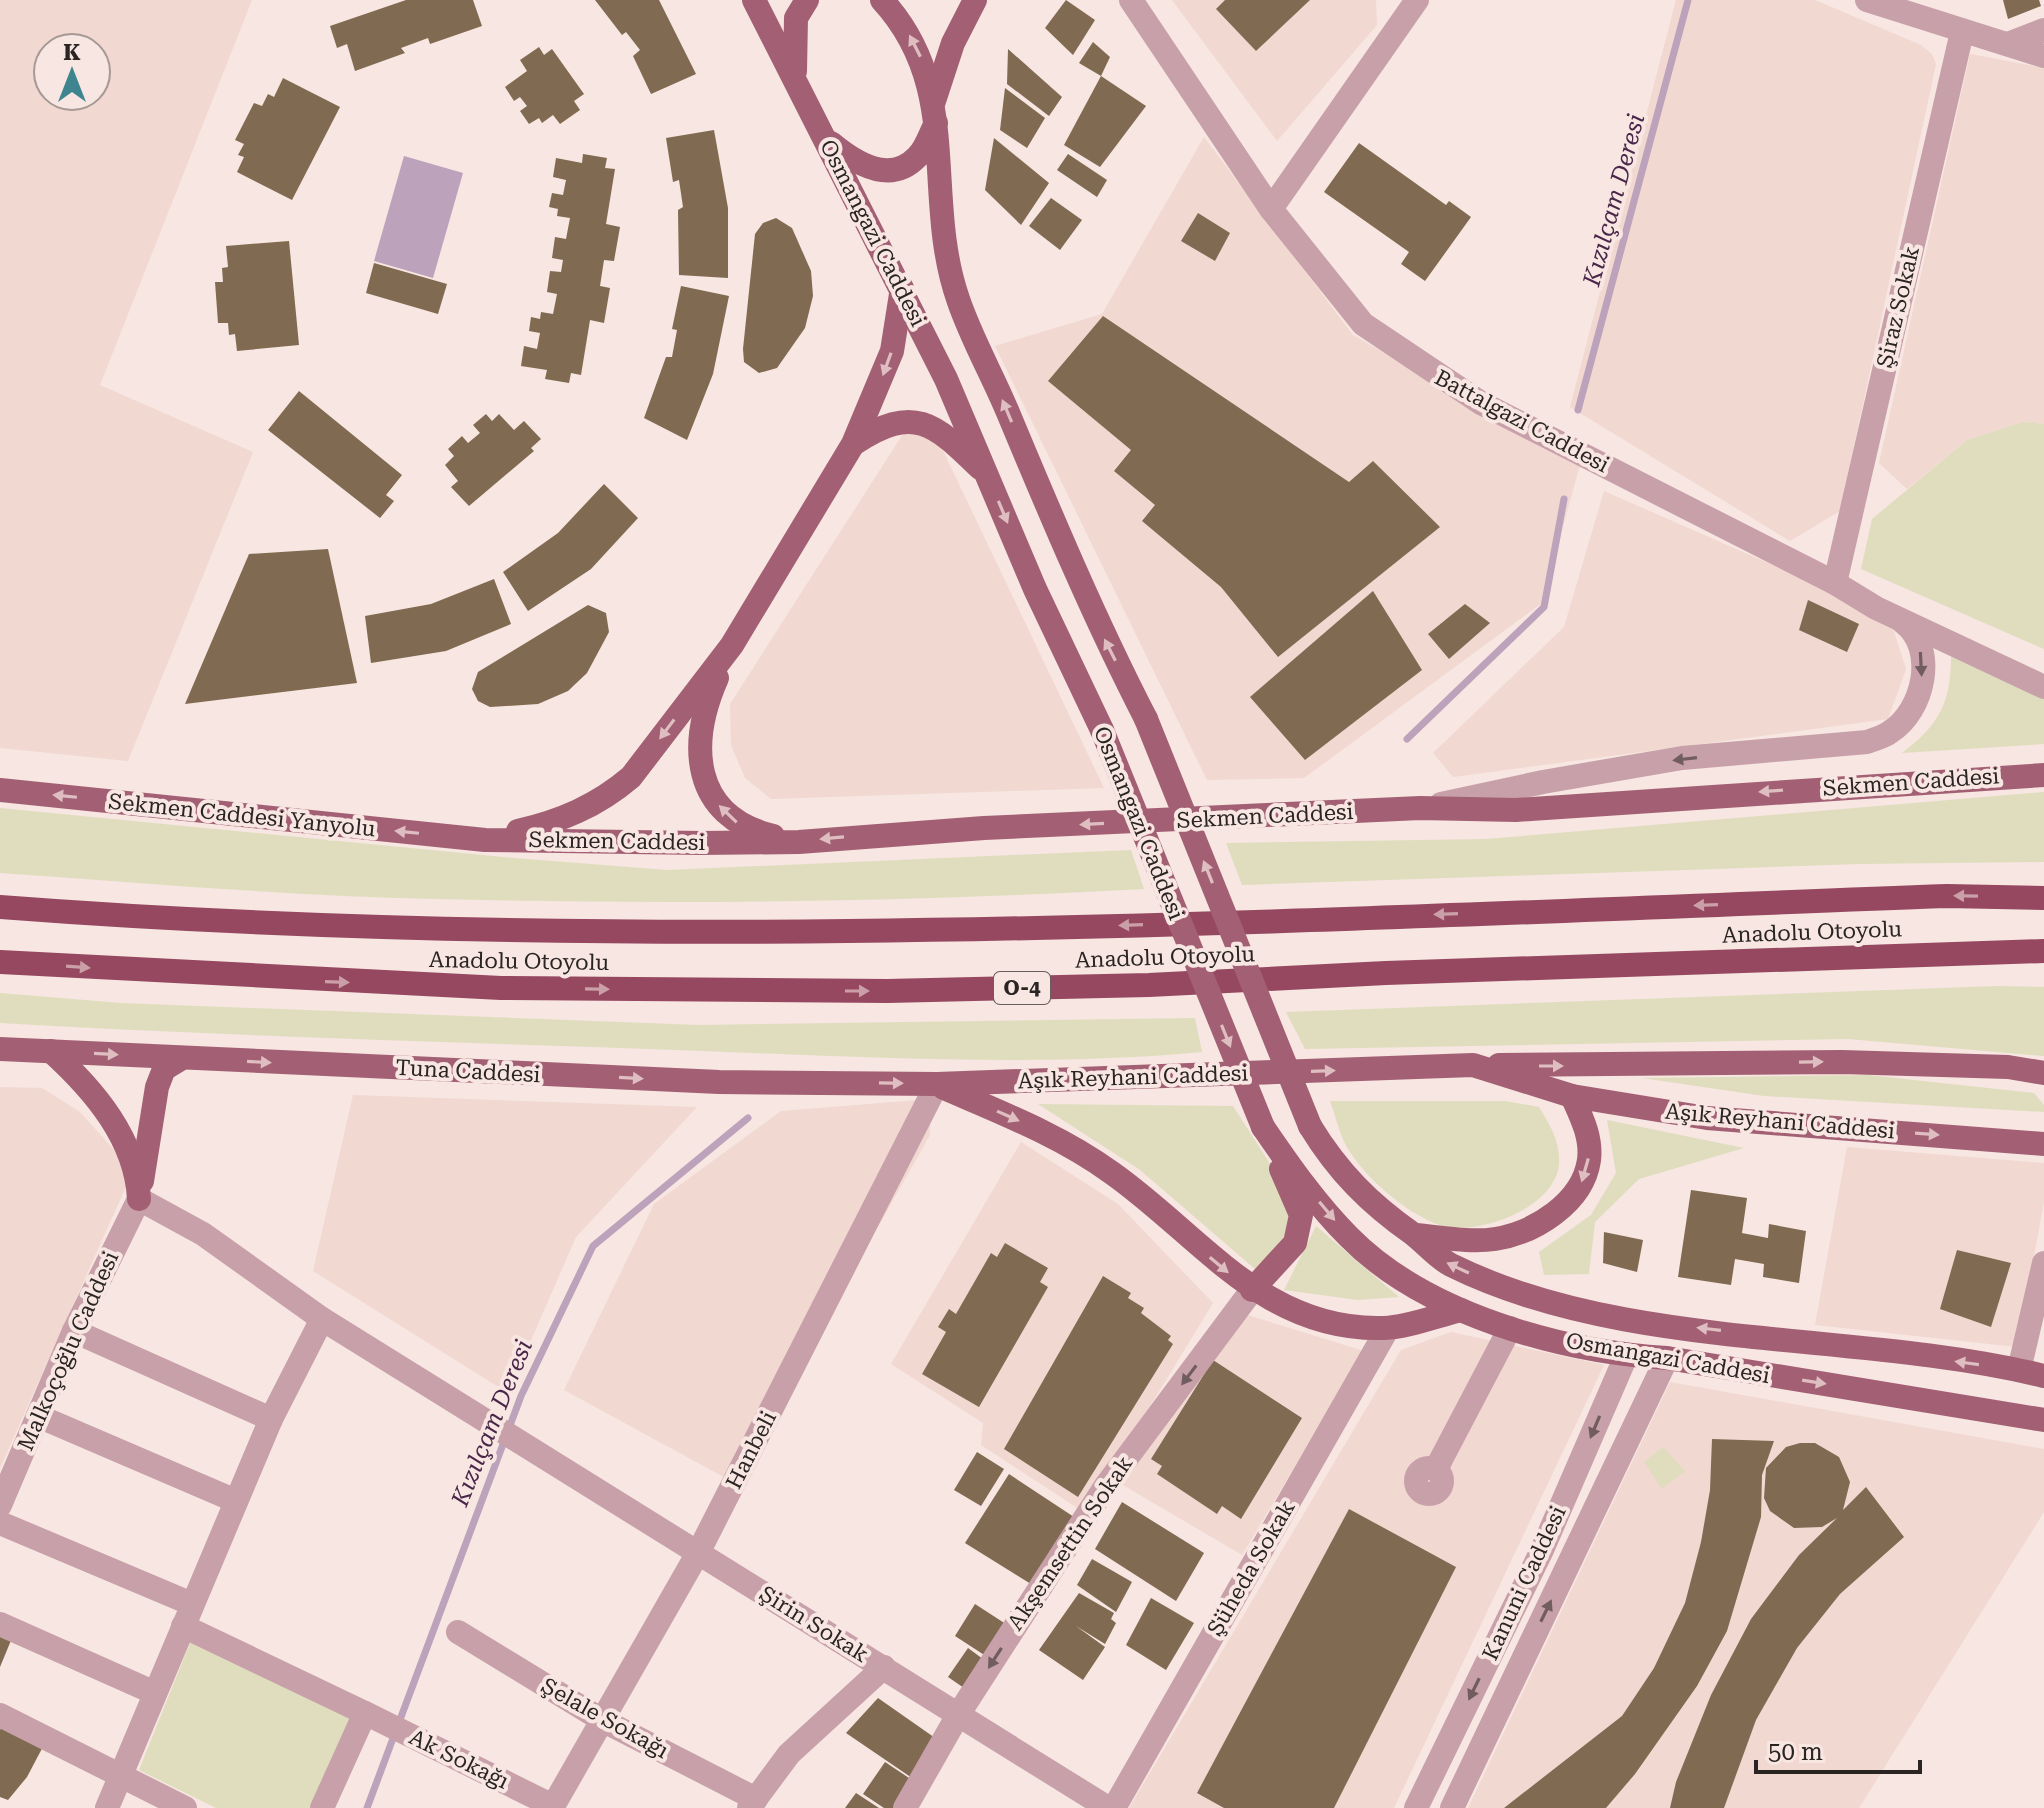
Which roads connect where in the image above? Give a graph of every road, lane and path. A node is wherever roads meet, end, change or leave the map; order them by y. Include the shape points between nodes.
1 (754, 0) edge
2 (807, 0) edge
3 (882, 0) edge
4 (975, 0) edge
5 (1131, 0) edge
6 (1417, 0) edge
7 (1867, 0) edge
8 (2044, 30) edge
9 (1962, 32) junction
10 (2008, 44) junction
11 (2044, 56) edge
12 (808, 105) junction
13 (935, 112) junction
14 (822, 136) junction
15 (1271, 209) junction
16 (902, 288) junction
17 (853, 444) junction
18 (988, 476) junction
19 (1835, 583) junction
20 (1876, 608) junction
21 (732, 645) junction
22 (2044, 687) edge
23 (2044, 775) edge
24 (0, 790) edge
25 (1420, 808) junction
26 (485, 840) junction
27 (799, 842) junction
28 (2044, 898) edge
29 (0, 907) edge
30 (2044, 951) edge
31 (0, 962) edge
32 (0, 1049) edge
33 (51, 1051) junction
34 (182, 1058) junction
35 (1473, 1065) junction
36 (2044, 1073) edge
37 (937, 1084) junction
38 (1572, 1096) junction
39 (1263, 1127) junction
40 (2044, 1144) edge
41 (139, 1199) junction
42 (1415, 1235) junction
43 (2044, 1263) edge
44 (1252, 1290) junction
45 (1461, 1310) junction
46 (322, 1319) junction
47 (1655, 1322) junction
48 (1388, 1328) junction
49 (1510, 1328) junction
50 (74, 1331) junction
51 (1626, 1356) junction
52 (1667, 1358) junction
53 (2019, 1370) junction
54 (2044, 1376) edge
55 (38, 1416) junction
56 (271, 1419) junction
57 (2044, 1420) edge
58 (1436, 1469) dead end
59 (236, 1501) junction
60 (0, 1505) edge
61 (0, 1523) edge
62 (699, 1551) junction
63 (188, 1615) junction
64 (0, 1624) edge
65 (458, 1632) dead end
66 (884, 1667) junction
67 (155, 1693) junction
68 (0, 1715) edge
69 (958, 1715) junction
70 (374, 1717) junction
71 (602, 1720) junction
72 (120, 1776) junction
73 (752, 1803) edge
74 (552, 1807) edge
75 (107, 1808) edge
76 (185, 1808) edge
77 (322, 1808) edge
78 (905, 1808) edge
79 (1111, 1808) edge
80 (1416, 1808) edge
81 (1452, 1808) edge

1 - 12 main road, Osmangazi Caddesi
2 - 12 main road via 796,18 793,40 795,70
13 -> 3 main road, Osmangazi Caddesi via 921,57 903,22
4 - 13 main road via 953,43
5 - 15 street, Battalgazi Caddesi
6 - 15 street
7 - 9 street
8 - 10 street
9 - 10 street
9 - 19 street, Şiraz Sokak
10 - 11 street
12 - 14 main road, Osmangazi Caddesi
13 - 14 main road via 920,156 883,172 852,160
42 -> 13 main road, Osmangazi Caddesi, bridge via 1346,1179 1310,1126 1146,719 1096,622 958,301 942,231
14 - 16 main road, Osmangazi Caddesi
15 - 19 street, Battalgazi Caddesi via 1363,324 1443,380
16 -> 17 main road via 892,351
16 - 18 main road, Osmangazi Caddesi
17 - 18 main road via 885,423 913,423 941,430
17 - 21 main road
18 -> 39 main road, Osmangazi Caddesi, bridge via 1102,730
19 - 20 street, Battalgazi Caddesi
20 - 22 street, Battalgazi Caddesi
20 -> 25 street via 1907,624 1920,649 1919,697 1890,733 1867,742 1682,758
21 -> 26 main road via 631,777 610,795 580,812
27 -> 21 main road via 734,822 704,777 698,744 702,720
23 -> 25 main road, Sekmen Caddesi via 1516,810
26 -> 24 main road, Sekmen Caddesi Yanyolu
25 -> 27 main road, Sekmen Caddesi
26 - 27 main road, Sekmen Caddesi
28 -> 29 highway, Anadolu Otoyolu via 1947,896 1081,926 663,934 323,926
31 -> 30 highway, Anadolu Otoyolu / O-4 via 486,988 887,991
32 - 33 main road, Tuna Caddesi
33 -> 34 main road, Tuna Caddesi
33 - 41 main road via 88,1084 130,1152 138,1171
34 -> 37 main road, Tuna Caddesi via 719,1082
34 - 41 main road via 164,1069 157,1087
35 -> 36 main road, Aşık Reyhani Caddesi via 1842,1062 2008,1067
37 -> 35 main road, Aşık Reyhani Caddesi
35 - 38 main road, Aşık Reyhani Caddesi
37 -> 44 main road via 1049,1135 1112,1173
37 - 62 street, Hanbeli
38 -> 40 main road, Aşık Reyhani Caddesi via 1707,1118
38 -> 42 main road via 1585,1126 1589,1160 1571,1199 1548,1218 1498,1239
39 - 44 main road via 1301,1215 1295,1243
39 -> 45 main road, Osmangazi Caddesi via 1349,1238 1394,1274
41 - 46 street, Şirin Sokak via 203,1234
41 - 50 street, Malkoçoğlu Caddesi
47 -> 42 main road, Osmangazi Caddesi via 1524,1294 1447,1263
43 - 53 street
44 - 48 main road via 1338,1327
44 -> 69 street, Akşemsettin Sokak via 1105,1487
45 - 48 main road
45 - 49 main road, Osmangazi Caddesi
46 - 56 street
46 - 62 street, Şirin Sokak
47 - 51 main road
47 - 52 main road
53 -> 47 main road, Osmangazi Caddesi
48 - 79 street, Şüheda Sokak
49 - 51 main road, Osmangazi Caddesi
49 - 58 street
50 - 55 street, Malkoçoğlu Caddesi
50 - 56 street
51 - 52 main road, Osmangazi Caddesi
51 -> 80 street, Kanuni Caddesi via 1542,1550
52 -> 57 main road, Osmangazi Caddesi
81 -> 52 street, Kanuni Caddesi
53 - 54 main road, Osmangazi Caddesi
55 - 59 street
55 - 60 street, Malkoçoğlu Caddesi
56 - 59 street
59 - 63 street
61 - 63 street, Ak Sokağı
62 - 66 street, Şirin Sokak
62 - 71 street, Hanbeli
63 - 67 street
63 - 70 street, Ak Sokağı
64 - 67 street
65 - 71 street, Şelale Sokağı
66 - 69 street, Şirin Sokak
66 - 73 street via 789,1754
67 - 72 street
68 - 72 street
69 - 78 street, Akşemsettin Sokak
69 - 79 street, Şirin Sokak
70 - 74 street, Ak Sokağı
70 - 77 street
71 - 73 street, Şelale Sokağı
71 - 74 street, Hanbeli
72 - 75 street
72 - 76 street

